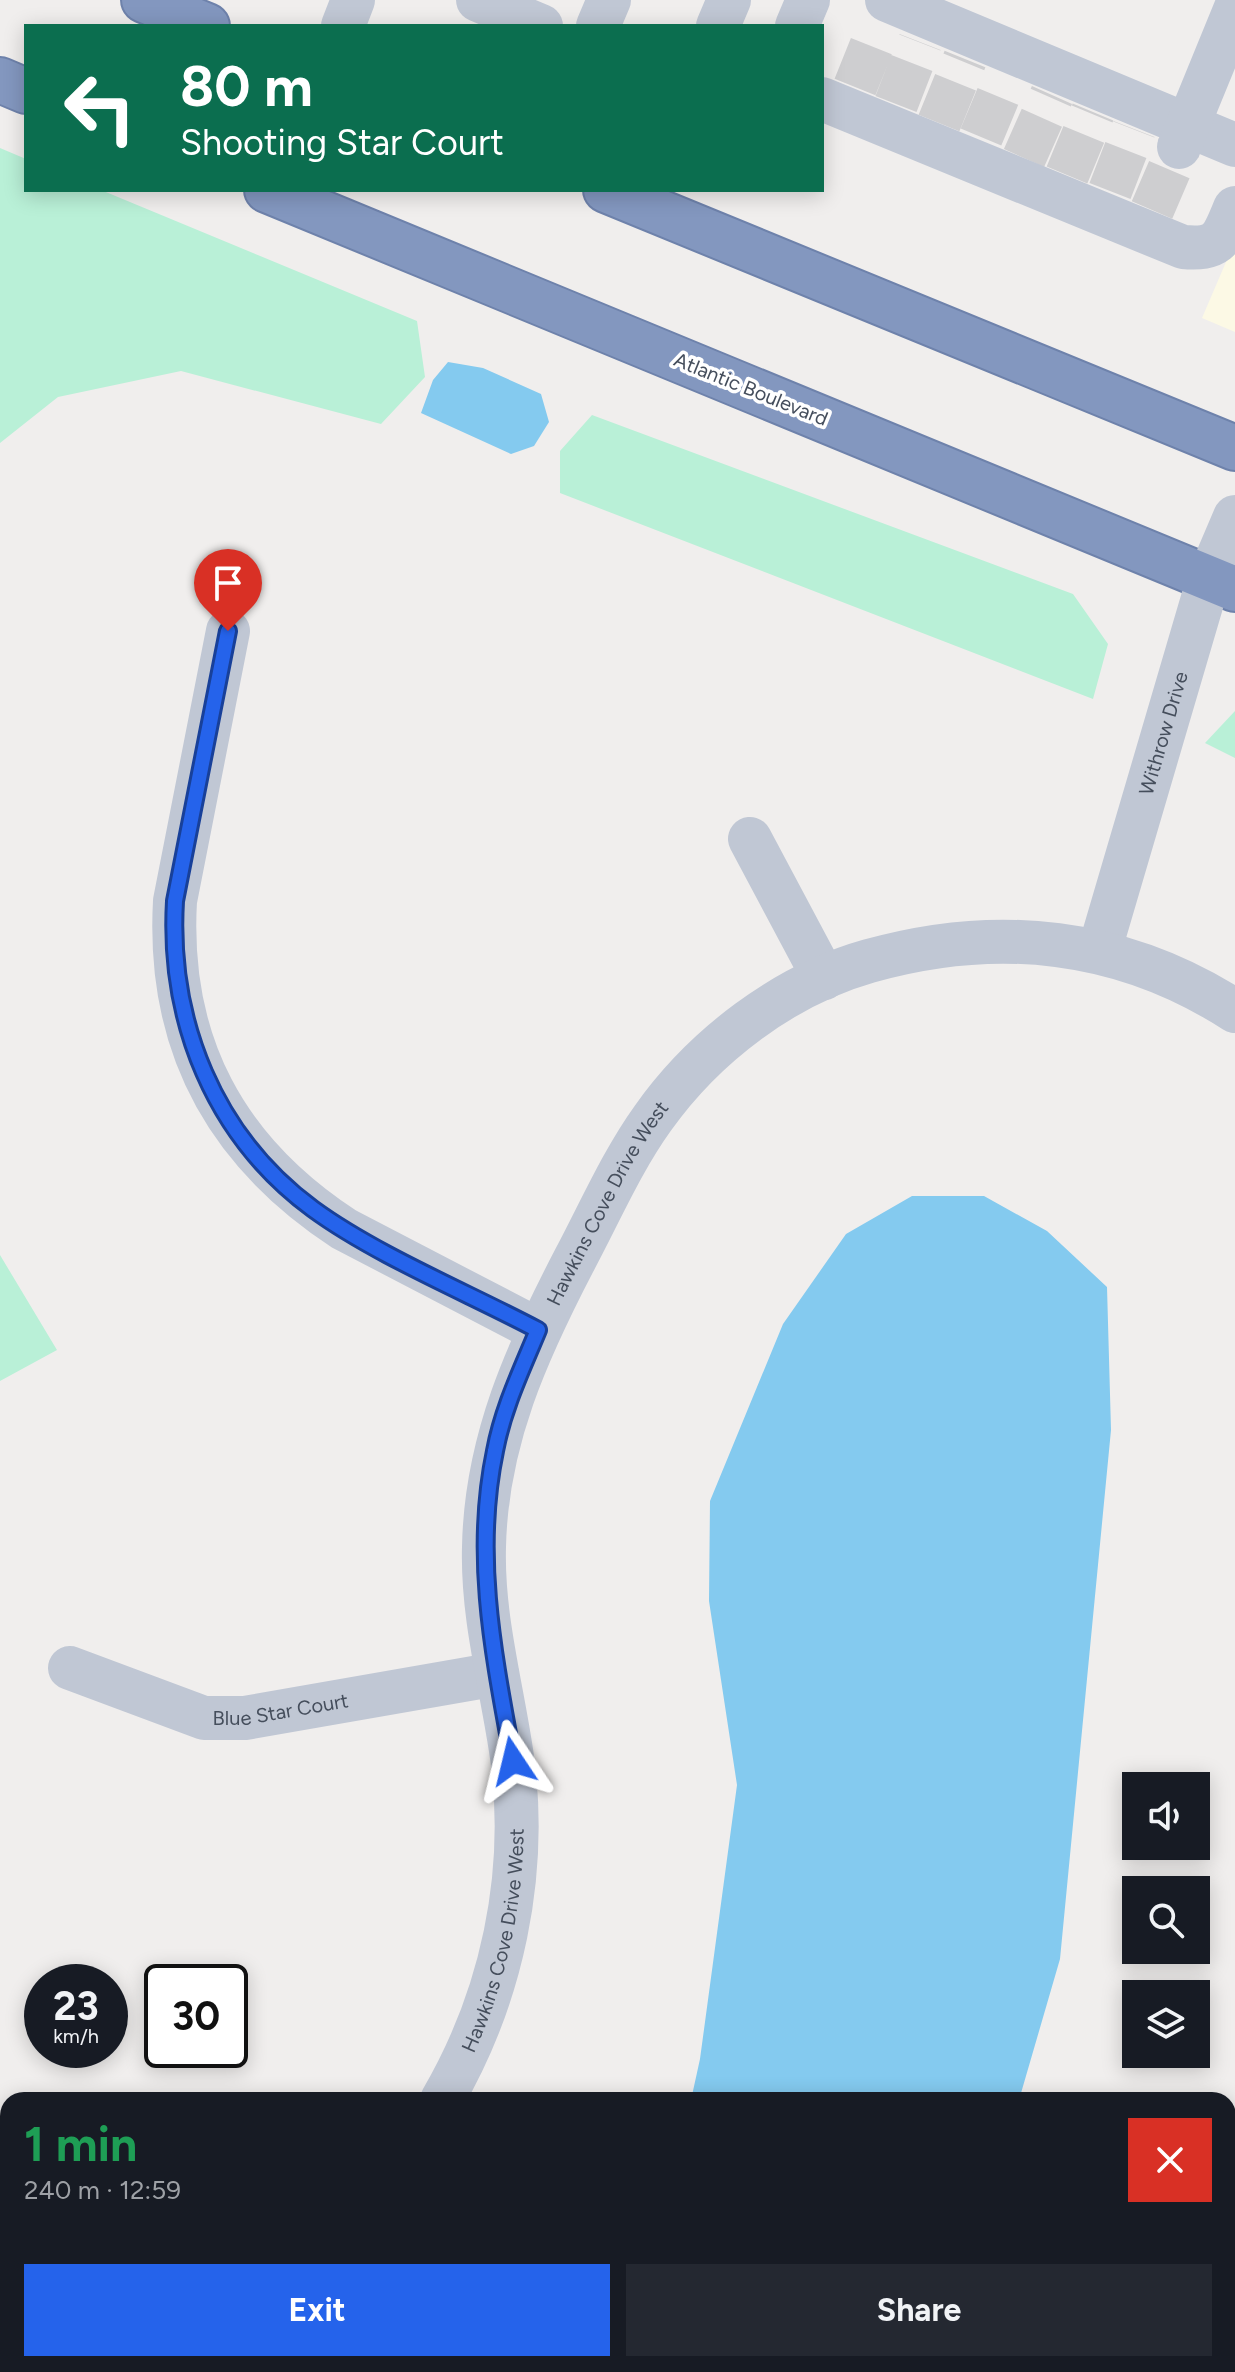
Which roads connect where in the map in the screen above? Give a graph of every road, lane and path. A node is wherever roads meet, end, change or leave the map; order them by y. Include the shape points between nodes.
1 (144, 0) edge
2 (353, 0) edge
3 (478, 0) edge
4 (609, 0) edge
5 (729, 0) edge
6 (808, 0) edge
7 (885, 9) edge
8 (1235, 10) edge
9 (202, 24) edge
10 (344, 24) edge
11 (536, 24) edge
12 (599, 24) edge
13 (719, 24) edge
14 (798, 24) edge
15 (0, 80) edge
16 (24, 90) edge
17 (841, 99) edge
18 (1184, 136) junction
19 (1235, 145) edge
20 (272, 192) edge
21 (611, 192) edge
22 (1235, 208) edge
23 (1235, 448) edge
24 (1235, 517) edge
25 (1222, 583) edge
26 (228, 631) dead end
27 (750, 839) dead end
28 (1099, 952) junction
29 (824, 978) junction
30 (1235, 1011) edge
31 (538, 1330) junction
32 (70, 1668) dead end
33 (497, 1674) junction
34 (446, 2092) edge

1 - 9 highway
2 - 10 street
3 - 11 street
4 - 12 street
5 - 13 street
6 - 14 street
7 - 18 street
8 - 18 street
15 - 16 highway
17 - 22 street via 1147,220 1183,247 1204,249 1222,239
18 - 19 street
20 - 25 highway, Atlantic Boulevard
21 - 23 highway
24 - 25 street, Withrow Drive
25 - 28 street, Withrow Drive
26 - 31 street via 175,901 173,936 177,983 203,1073 239,1135 286,1187 314,1209
27 - 29 street
28 - 29 street, Hawkins Cove Drive West via 1048,942 982,940 916,948
28 - 30 street, Hawkins Cove Drive West via 1160,972
29 - 31 street, Hawkins Cove Drive West via 729,1036 682,1082 630,1154
31 - 33 street, Hawkins Cove Drive West via 509,1400 487,1498 486,1599
32 - 33 street, Blue Star Court via 204,1718 245,1718
33 - 34 street, Hawkins Cove Drive West via 513,1761 515,1884 499,1972

